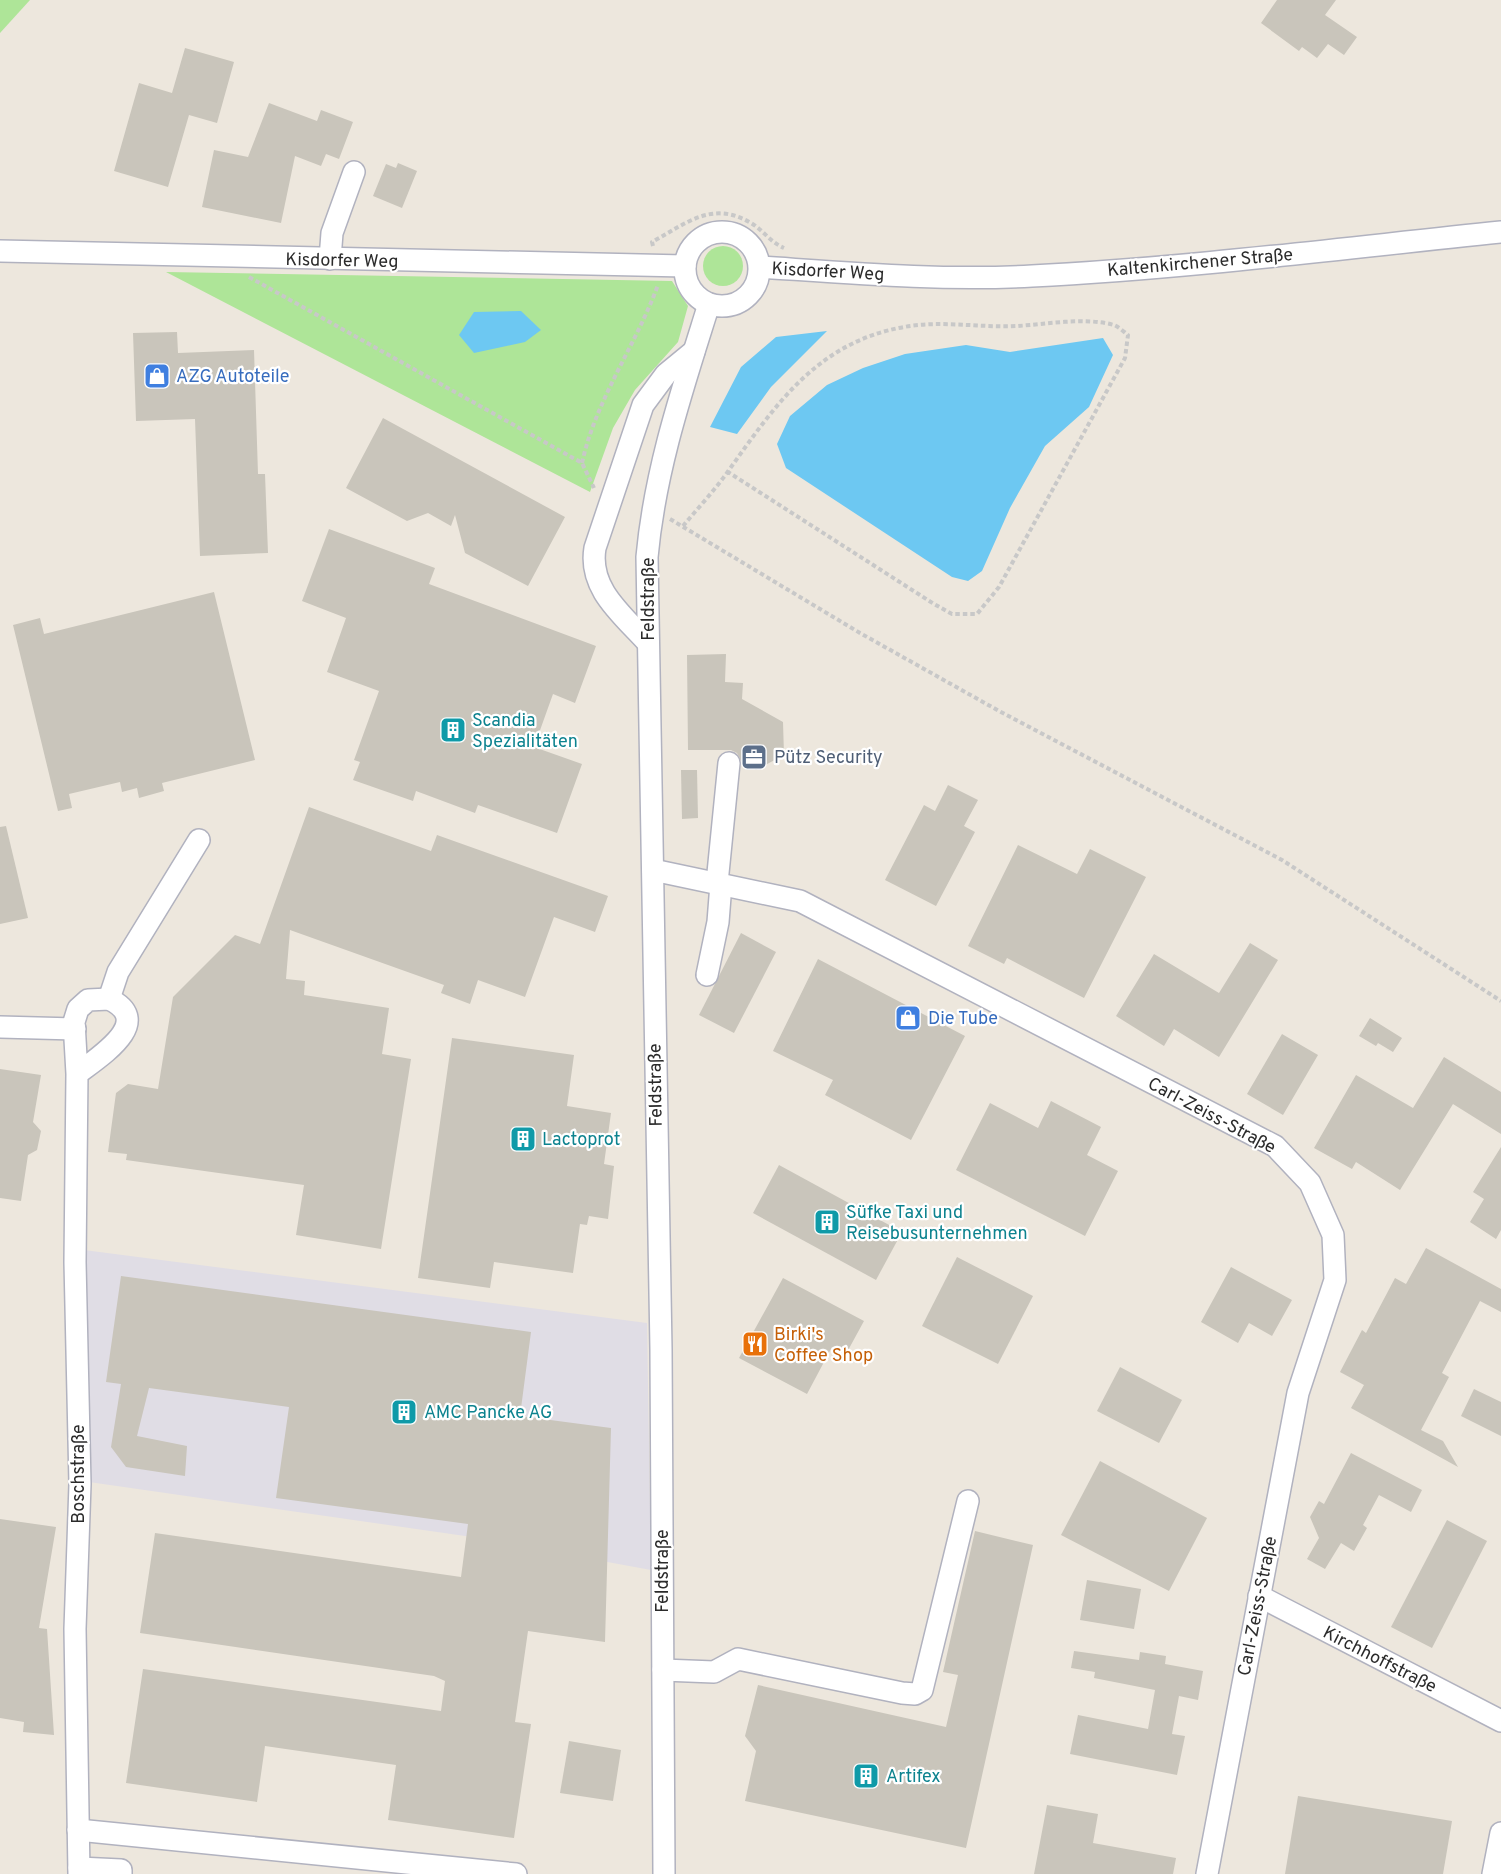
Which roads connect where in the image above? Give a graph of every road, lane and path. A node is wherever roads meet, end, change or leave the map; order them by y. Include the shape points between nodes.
1 (354, 171) dead end
2 (1501, 232) edge
3 (652, 242) dead end
4 (0, 251) edge
5 (791, 251) dead end
6 (330, 260) junction
7 (660, 266) junction
8 (685, 266) junction
9 (760, 267) junction
10 (243, 274) dead end
11 (897, 275) joint
12 (709, 304) junction
13 (694, 351) junction
14 (582, 463) junction
15 (728, 472) junction
16 (594, 495) dead end
17 (651, 508) junction
18 (683, 526) junction
19 (648, 643) junction
20 (729, 763) dead end
21 (199, 840) dead end
22 (653, 870) junction
23 (719, 884) junction
24 (707, 975) dead end
25 (109, 999) junction
26 (1501, 1001) edge
27 (0, 1027) edge
28 (75, 1029) junction
29 (77, 1074) junction
30 (968, 1501) dead end
31 (1259, 1596) junction
32 (663, 1670) junction
33 (1501, 1721) edge
34 (78, 1830) junction
35 (1501, 1833) edge
36 (79, 1871) edge
37 (121, 1874) edge
38 (516, 1874) edge
39 (664, 1874) edge
40 (1207, 1874) edge
41 (1492, 1874) edge

1 - 6 street via 332,233
2 - 11 street, Kaltenkirchener Straße via 1030,277
3 - 5 path via 703,214 726,212 753,224 771,242
4 - 6 street, Kisdorfer Weg
6 - 7 street, Kisdorfer Weg
7 - 8 street, Kisdorfer Weg
7 - 14 path via 660,279 650,308 589,430
8 - 9 street via 694,243 705,235 723,232 741,236 751,244
8 - 12 street via 690,289
9 - 11 street, Kisdorfer Weg
9 - 12 street via 753,291 744,299 733,305
10 - 14 path
12 - 13 street, Feldstraße
13 - 17 street, Feldstraße
13 - 19 street via 666,374 643,405 593,556 600,589
14 - 16 path via 594,485
15 - 15 path via 776,404 798,383 837,351 873,335 905,327 1071,322 1114,325 1128,335 1125,358 999,587 977,614 952,614 934,604
15 - 18 path
17 - 18 path
17 - 19 street, Feldstraße
18 - 26 path via 999,711 1282,860
19 - 22 street, Feldstraße
20 - 23 street
21 - 25 street via 118,972
22 - 23 street, Carl-Zeiss-Straße
22 - 32 street, Feldstraße
23 - 24 street via 718,922
23 - 31 street, Carl-Zeiss-Straße via 800,901 908,955 1275,1146 1310,1183 1333,1235 1335,1280 1298,1393
25 - 28 street, Boschstraße via 95,998 83,1004 75,1015
25 - 29 street via 125,1016 124,1034
27 - 28 street
28 - 29 street, Boschstraße
29 - 34 street, Boschstraße
30 - 32 street via 926,1683 915,1694 738,1659 714,1672
31 - 33 street, Kirchhoffstraße
31 - 40 street, Carl-Zeiss-Straße
32 - 39 street, Feldstraße
34 - 36 street, Boschstraße
34 - 38 street
35 - 41 street
36 - 37 street via 121,1870

